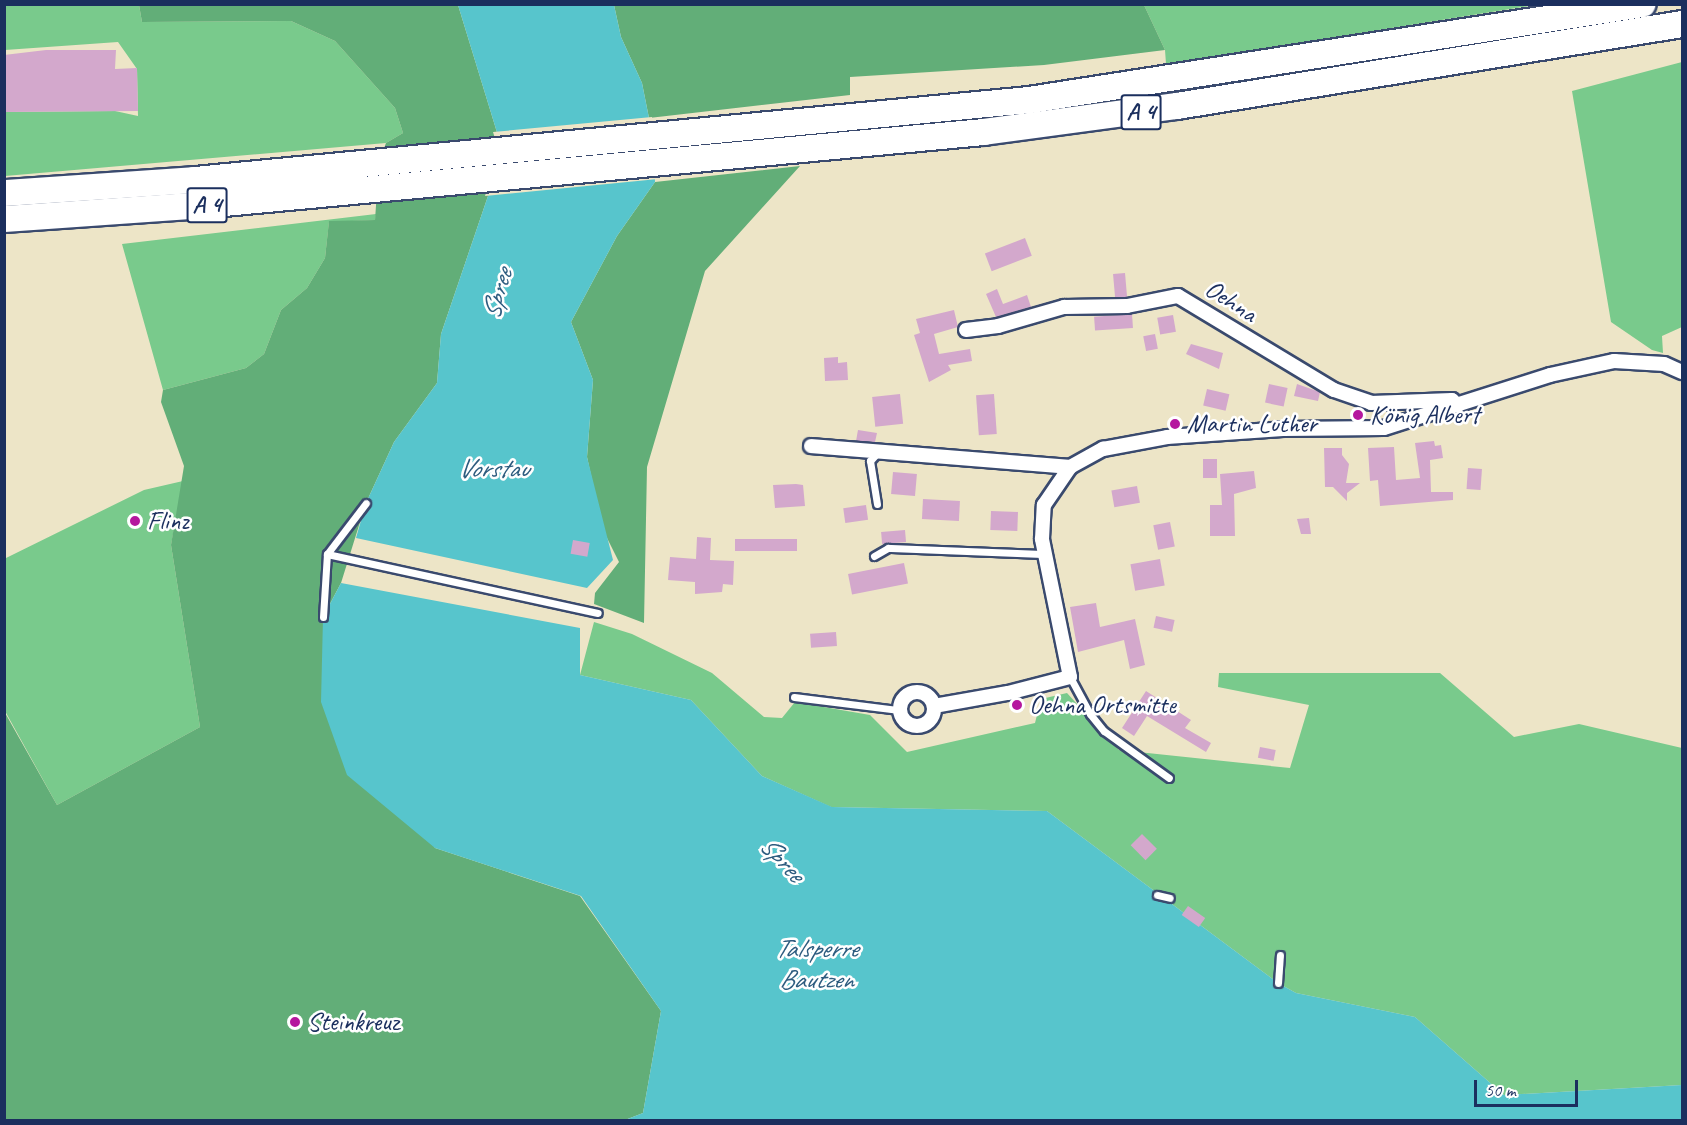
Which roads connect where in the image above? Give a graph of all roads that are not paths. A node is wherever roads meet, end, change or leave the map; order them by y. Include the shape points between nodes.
1 (1643, 4) edge
2 (1683, 24) edge
3 (4, 193) edge
4 (4, 219) edge
5 (966, 330) dead end
6 (1683, 372) edge
7 (1458, 406) junction
8 (811, 446) dead end
9 (880, 450) junction
10 (1070, 467) junction
11 (366, 503) dead end
12 (877, 504) dead end
13 (327, 554) junction
14 (1045, 554) junction
15 (874, 555) dead end
16 (598, 613) dead end
17 (323, 617) dead end
18 (1070, 677) junction
19 (794, 697) dead end
20 (934, 706) junction
21 (899, 710) junction
22 (1169, 778) dead end
23 (1157, 895) dead end
24 (1170, 898) dead end
25 (1280, 956) dead end
26 (1278, 983) dead end

1 - 3 highway, A 4 via 1029,100
2 - 4 highway, A 4 via 1084,120 408,186
5 - 7 street, Oehna via 998,326 1064,307 1127,306 1178,296 1334,390 1371,403 1452,400
6 - 7 street, Oehna via 1664,364 1614,361 1550,375
7 - 10 street, Oehna via 1384,428 1283,429 1138,440 1103,449
8 - 9 street
9 - 10 street
9 - 12 lane via 870,461
10 - 14 street, Oehna via 1044,505
11 - 13 lane
13 - 16 lane
13 - 17 lane
14 - 15 lane via 888,548
14 - 18 street, Oehna
18 - 20 street
18 - 22 lane, Oehna via 1104,731
19 - 21 lane
20 - 21 street via 928,695 911,692 902,699
20 - 21 street via 932,717 919,726 903,720
23 - 24 lane
25 - 26 lane

